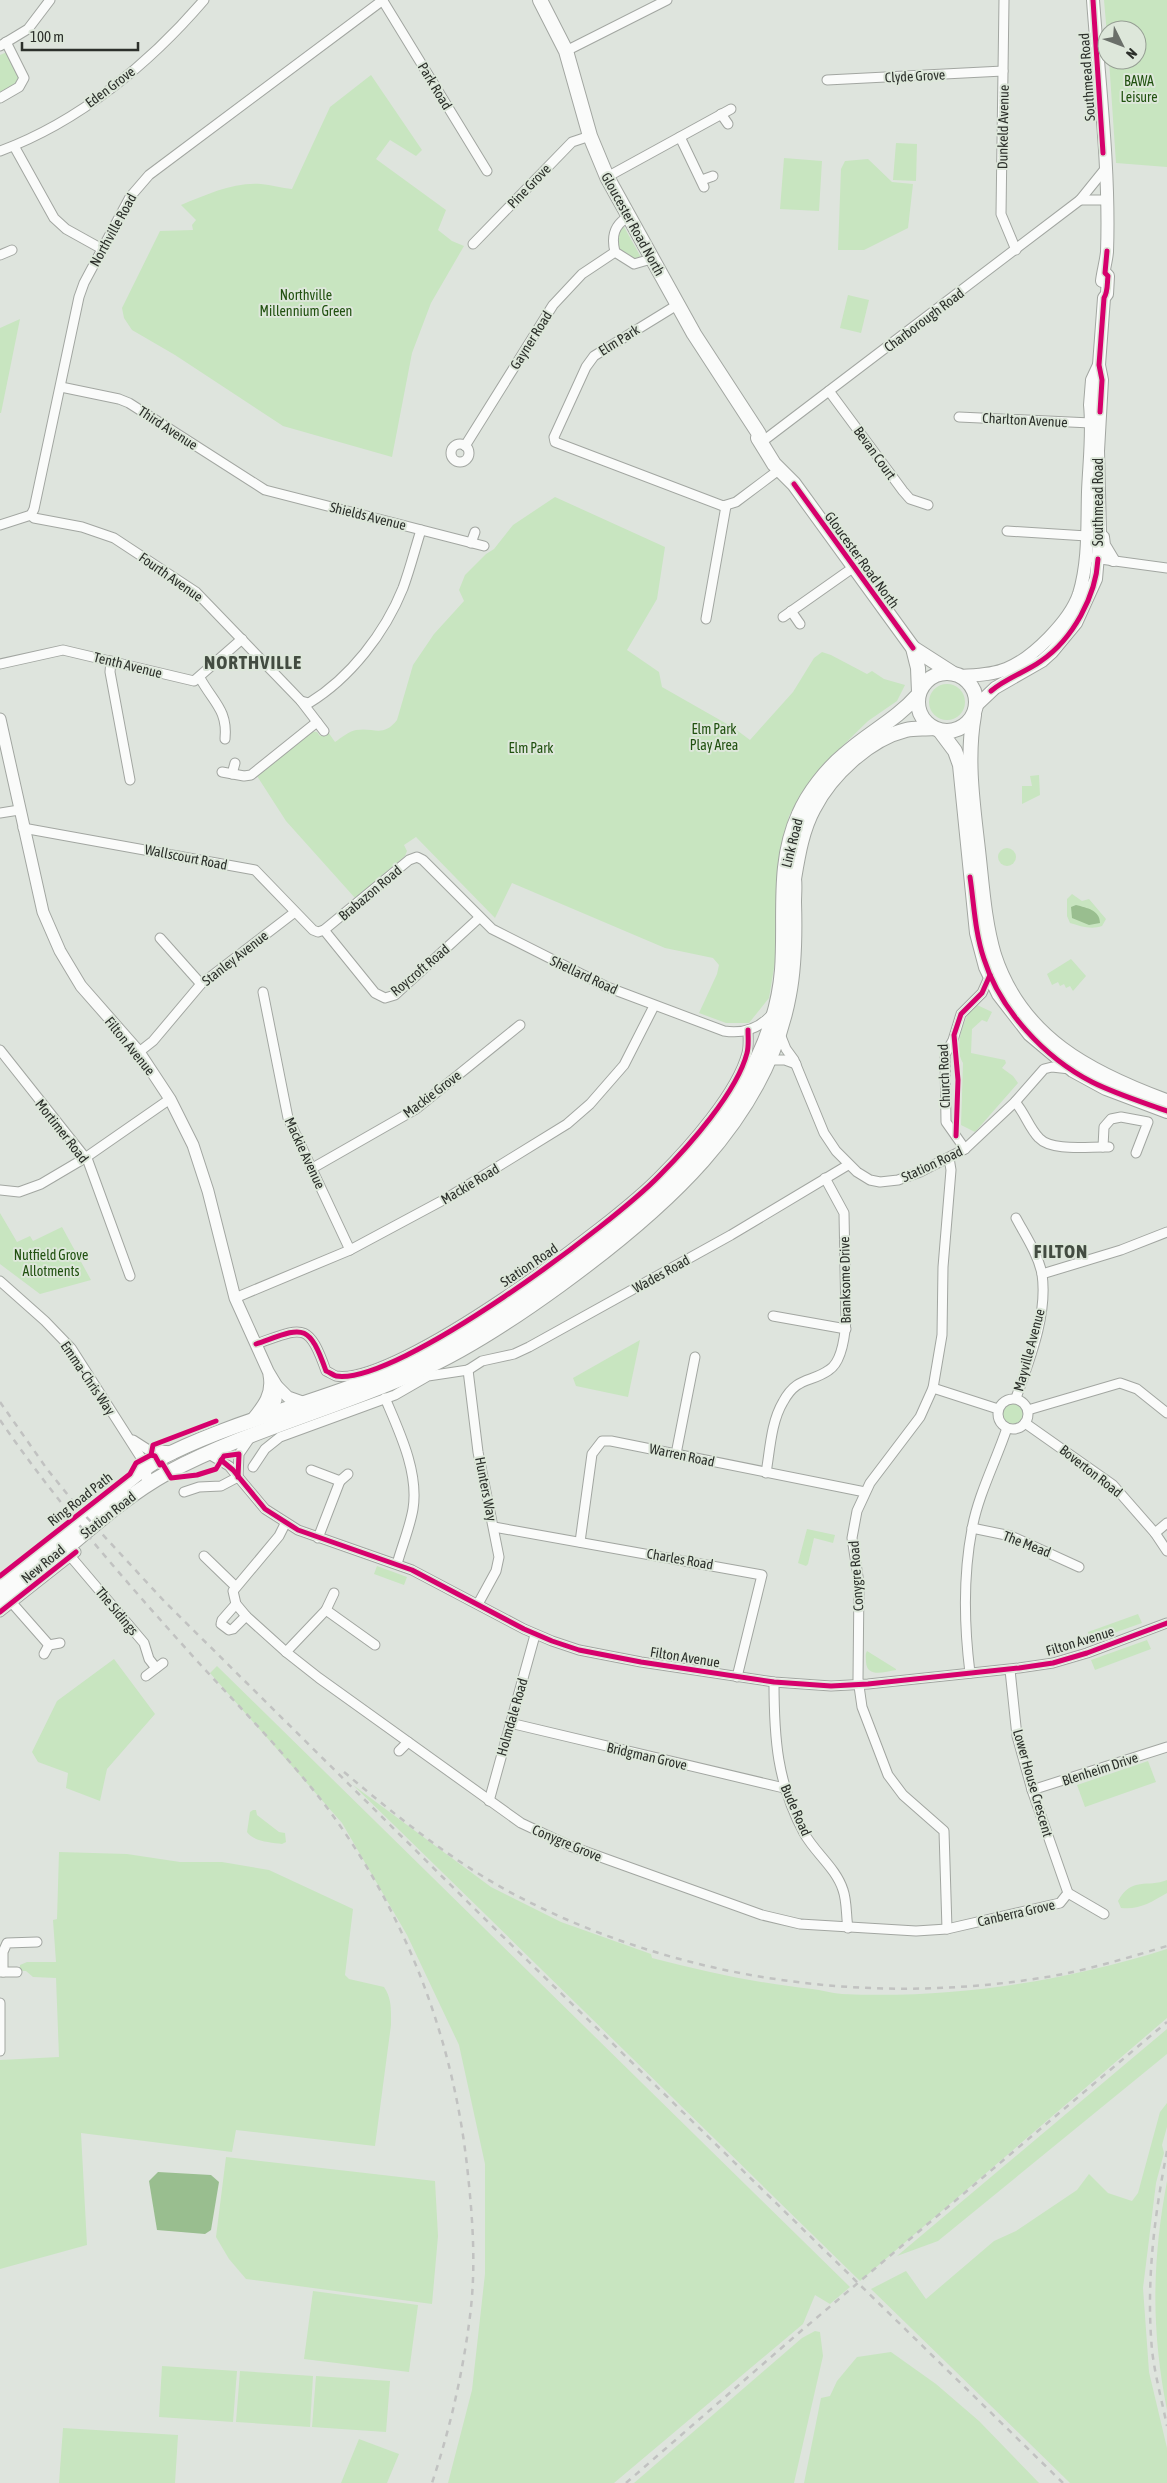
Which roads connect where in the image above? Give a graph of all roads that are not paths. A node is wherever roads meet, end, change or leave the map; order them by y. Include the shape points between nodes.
1 (50, 0) edge
2 (204, 0) edge
3 (383, 0) edge
4 (540, 0) edge
5 (668, 0) edge
6 (1004, 0) edge
7 (1094, 0) edge
8 (3, 44) edge
9 (566, 51) junction
10 (1003, 71) junction
11 (827, 80) dead end
12 (0, 98) edge
13 (731, 109) dead end
14 (722, 114) junction
15 (728, 124) dead end
16 (590, 136) junction
17 (680, 137) junction
18 (14, 146) junction
19 (0, 151) edge
20 (1105, 169) junction
21 (487, 171) dead end
22 (713, 176) dead end
23 (606, 177) junction
24 (1080, 200) junction
25 (1107, 200) junction
26 (628, 217) junction
27 (473, 244) dead end
28 (102, 249) junction
29 (12, 250) dead end
30 (1016, 250) junction
31 (615, 252) junction
32 (0, 255) edge
33 (651, 259) junction
34 (672, 308) junction
35 (1099, 365) junction
36 (61, 387) junction
37 (829, 391) junction
38 (1101, 399) junction
39 (959, 417) dead end
40 (1091, 419) junction
41 (763, 436) junction
42 (465, 446) dead end
43 (780, 469) junction
44 (266, 490) joint
45 (928, 505) dead end
46 (726, 506) junction
47 (31, 515) junction
48 (0, 525) edge
49 (421, 530) junction
50 (1007, 531) dead end
51 (475, 532) dead end
52 (1100, 532) junction
53 (1087, 536) junction
54 (471, 543) junction
55 (484, 546) dead end
56 (1092, 558) junction
57 (1113, 560) junction
58 (854, 567) junction
59 (1167, 568) edge
60 (792, 611) junction
61 (783, 617) dead end
62 (706, 619) dead end
63 (800, 624) dead end
64 (242, 639) junction
65 (913, 648) junction
66 (111, 662) junction
67 (0, 664) edge
68 (957, 675) junction
69 (200, 678) junction
70 (919, 693) junction
71 (300, 701) junction
72 (975, 710) junction
73 (0, 719) edge
74 (317, 722) junction
75 (937, 730) junction
76 (324, 731) dead end
77 (225, 739) dead end
78 (235, 763) dead end
79 (222, 772) dead end
80 (232, 774) junction
81 (130, 780) dead end
82 (19, 810) junction
83 (0, 813) edge
84 (23, 828) junction
85 (417, 857) joint
86 (786, 863) junction
87 (794, 879) junction
88 (295, 912) junction
89 (479, 918) junction
90 (324, 930) junction
91 (160, 938) dead end
92 (990, 975) junction
93 (201, 984) junction
94 (263, 992) dead end
95 (654, 1006) junction
96 (774, 1011) junction
97 (520, 1025) dead end
98 (748, 1030) junction
99 (780, 1034) junction
100 (0, 1050) edge
101 (139, 1052) junction
102 (770, 1060) junction
103 (796, 1064) junction
104 (1073, 1070) junction
105 (170, 1100) junction
106 (1167, 1101) edge
107 (1015, 1102) junction
108 (1167, 1111) edge
109 (965, 1149) junction
110 (1136, 1153) dead end
111 (84, 1158) junction
112 (949, 1158) junction
113 (848, 1165) junction
114 (311, 1169) junction
115 (825, 1178) junction
116 (0, 1190) edge
117 (1024, 1213) dead end
118 (1167, 1232) edge
119 (350, 1250) junction
120 (1042, 1274) junction
121 (130, 1276) dead end
122 (0, 1281) edge
123 (235, 1298) junction
124 (773, 1316) dead end
125 (846, 1329) junction
126 (256, 1344) junction
127 (695, 1357) dead end
128 (468, 1370) junction
129 (269, 1373) junction
130 (277, 1386) junction
131 (934, 1388) junction
132 (385, 1398) junction
133 (1016, 1398) junction
134 (305, 1403) junction
135 (998, 1409) junction
136 (1028, 1410) junction
137 (1167, 1412) edge
138 (270, 1414) junction
139 (1026, 1423) junction
140 (253, 1427) junction
141 (1008, 1428) junction
142 (128, 1437) junction
143 (173, 1452) junction
144 (206, 1453) junction
145 (676, 1454) junction
146 (147, 1467) junction
147 (253, 1467) dead end
148 (311, 1470) dead end
149 (766, 1473) junction
150 (348, 1474) dead end
151 (238, 1477) junction
152 (340, 1481) junction
153 (146, 1486) junction
154 (184, 1492) dead end
155 (865, 1492) junction
156 (1167, 1523) edge
157 (285, 1524) junction
158 (494, 1527) junction
159 (972, 1528) junction
160 (1155, 1533) junction
161 (318, 1538) junction
162 (580, 1542) junction
163 (1167, 1551) edge
164 (73, 1554) joint
165 (210, 1557) dead end
166 (397, 1564) junction
167 (1079, 1567) dead end
168 (0, 1586) edge
169 (235, 1586) junction
170 (334, 1593) dead end
171 (6, 1602) edge
172 (236, 1604) junction
173 (478, 1604) junction
174 (326, 1610) junction
175 (0, 1612) edge
176 (246, 1616) junction
177 (1167, 1623) edge
178 (535, 1634) junction
179 (60, 1643) dead end
180 (375, 1645) dead end
181 (286, 1652) junction
182 (1010, 1670) junction
183 (970, 1673) junction
184 (146, 1676) dead end
185 (737, 1677) junction
186 (774, 1682) junction
187 (859, 1685) junction
188 (510, 1723) junction
189 (408, 1742) junction
190 (1167, 1747) edge
191 (399, 1752) dead end
192 (784, 1788) junction
193 (1032, 1790) junction
194 (489, 1800) junction
195 (1068, 1893) junction
196 (1104, 1914) dead end
197 (848, 1928) junction
198 (947, 1929) junction
199 (37, 1942) dead end
200 (2, 1972) edge
201 (17, 1972) dead end
202 (0, 2003) edge
203 (0, 2051) edge

1 - 8 street via 33,25
2 - 18 street, Eden Grove via 173,35 137,67 87,105
3 - 21 street, Park Road
3 - 28 street, Northville Road via 149,174 130,197
4 - 9 main road, Gloucester Road North
5 - 9 street
6 - 10 street, Dunkeld Avenue
7 - 20 main road, Southmead Road
8 - 12 street via 24,78 19,87
9 - 16 main road, Gloucester Road North
10 - 11 street, Clyde Grove
10 - 30 street, Dunkeld Avenue via 1001,214
13 - 14 street
14 - 15 street
14 - 17 street
16 - 23 main road, Gloucester Road North
16 - 27 street, Pine Grove via 572,142
17 - 22 street via 703,184
17 - 23 street
18 - 19 street, Eden Grove
18 - 28 street via 54,218 66,229
20 - 24 street, Charborough Road
20 - 25 main road, Southmead Road
23 - 26 main road, Gloucester Road North
24 - 25 street
24 - 30 street, Charborough Road
25 - 35 main road, Southmead Road
26 - 31 street via 619,224 613,236
26 - 33 main road, Gloucester Road North
28 - 36 street, Northville Road via 79,297
29 - 32 street
30 - 37 street, Charborough Road
31 - 33 street via 634,264
31 - 42 street, Gayner Road via 582,274 553,305
33 - 34 main road, Gloucester Road North
34 - 41 main road, Gloucester Road North
34 - 46 street, Elm Park via 594,356 554,439 561,445
35 - 38 main road, Southmead Road
35 - 40 main road, Southmead Road via 1092,380
36 - 44 street, Third Avenue via 129,403
36 - 47 street, Northville Road
37 - 41 street, Charborough Road
37 - 45 street, Bevan Court via 902,491 910,499
38 - 40 main road
38 - 52 main road, Southmead Road via 1098,451
39 - 40 street, Charlton Avenue
40 - 53 main road, Southmead Road
41 - 43 main road, Gloucester Road North via 758,438
43 - 46 street
43 - 58 main road, Gloucester Road North
44 - 49 street, Shields Avenue
46 - 62 street
47 - 48 street
47 - 64 street, Fourth Avenue via 114,538 196,592
49 - 54 street, Shields Avenue
49 - 71 street via 403,589 374,639 342,677 309,703
50 - 53 street
51 - 54 street
52 - 56 main road, Southmead Road
52 - 57 main road
53 - 56 main road, Southmead Road
54 - 55 street, Shields Avenue
56 - 57 street
56 - 68 main road, Southmead Road via 1078,596 1058,628 1040,646 1007,669 990,674
56 - 72 main road, Southmead Road via 1096,579 1076,623 1042,661 995,688
57 - 59 street
58 - 60 street
58 - 65 main road, Gloucester Road North
60 - 61 street
60 - 63 street
64 - 69 street
64 - 71 street, Fourth Avenue
65 - 68 main road, Gloucester Road North
65 - 70 main road, Gloucester Road North
66 - 67 street, Tenth Avenue via 63,650
66 - 69 street, Tenth Avenue via 190,681
66 - 81 street via 110,672
68 - 70 main road via 937,674
68 - 72 main road via 973,689
69 - 77 street via 222,710 227,724
70 - 75 main road via 920,714
70 - 86 main road, Link Road via 904,711 844,754 819,782 799,813
71 - 74 street, Fourth Avenue
72 - 75 main road via 968,723 960,729
72 - 106 main road via 970,762 984,903 994,954 1007,985 1028,1016 1067,1053 1104,1076
73 - 82 street, Filton Avenue
74 - 76 street, Fourth Avenue
74 - 80 street via 256,771 244,776
75 - 87 main road, Link Road via 907,730 876,743 837,776 814,807 808,821
75 - 92 main road via 955,751 960,765 977,933
78 - 80 street
79 - 80 street
82 - 83 street
82 - 84 street, Filton Avenue
84 - 88 street, Wallscourt Road via 255,870
84 - 101 street, Filton Avenue via 43,912 60,952 81,986
85 - 89 street, Shellard Road
85 - 90 street, Brabazon Road via 409,860
86 - 87 main road
86 - 96 main road, Link Road via 782,971
87 - 99 main road, Station Road via 793,972
88 - 90 street, Wallscourt Road via 313,930
88 - 93 street, Stanley Avenue
89 - 90 street, Roycroft Road via 395,994 385,998 375,993
89 - 95 street, Shellard Road via 492,929 560,964
91 - 93 street
92 - 104 main road via 1008,1007 1025,1028
92 - 109 street, Church Road via 982,993 961,1014 945,1055 946,1122
93 - 101 street, Stanley Avenue via 153,1041
94 - 114 street, Mackie Avenue via 288,1118
95 - 98 street, Shellard Road via 724,1031 738,1033
95 - 119 street, Mackie Road via 624,1065 590,1104 567,1124 447,1198
96 - 98 street via 765,1021
96 - 134 main road, Station Road via 756,1061 722,1118 685,1164 608,1236 463,1336 394,1370
97 - 114 street, Mackie Grove via 416,1109
98 - 126 street, Station Road via 747,1054 728,1093 660,1176 594,1234 461,1324 397,1359 349,1375 335,1376 326,1371 316,1342 304,1332 292,1332
99 - 102 main road, Station Road
99 - 103 street, Station Road
100 - 111 street, Mortimer Road
101 - 105 street, Filton Avenue
102 - 103 street
102 - 140 main road, Station Road via 736,1118 693,1170 648,1216 591,1262 504,1323 440,1361 374,1390
103 - 113 street, Station Road via 824,1133
104 - 107 street, Station Road via 1044,1069
104 - 108 main road via 1106,1088
105 - 111 street
105 - 123 street, Filton Avenue via 193,1145
107 - 109 street, Station Road
107 - 110 street via 1038,1138 1046,1144 1106,1147 1104,1128 1110,1119 1148,1122
109 - 112 street, Station Road
111 - 116 street via 32,1188 19,1192
111 - 121 street, Mortimer Road via 96,1180
112 - 113 street, Station Road via 898,1180 880,1182 862,1176
112 - 131 street, Conygre Road via 942,1335
113 - 115 street, Wades Road
114 - 119 street, Mackie Avenue
115 - 125 street, Branksome Drive via 844,1214
115 - 128 street, Wades Road via 738,1231 530,1347 482,1361
117 - 120 street, Mayville Avenue via 1013,1220 1037,1259
118 - 120 street
119 - 123 street, Mackie Road
120 - 133 street, Mayville Avenue via 1043,1298 1037,1330
122 - 142 street, Emma-Chris Way via 71,1348
123 - 126 street, Filton Avenue
124 - 125 street
125 - 149 street, Branksome Drive via 836,1363 830,1370 803,1380 783,1401
126 - 129 street, Filton Avenue
127 - 145 street
128 - 132 street via 428,1376
128 - 158 street, Hunters Way via 478,1452
129 - 130 street, Filton Avenue
129 - 140 street, Filton Avenue via 268,1398
130 - 134 street, Filton Avenue via 288,1397
130 - 138 street
131 - 135 street
131 - 155 street, Conygre Road via 920,1417
132 - 147 street via 280,1438 265,1449
132 - 166 street via 404,1446 413,1489 413,1508
133 - 135 street via 1007,1399
133 - 136 street via 1024,1402
134 - 138 main road, Station Road
135 - 141 street via 1000,1422
136 - 137 street via 1120,1383 1138,1389
136 - 139 street
138 - 140 main road, Station Road
139 - 141 street via 1017,1429
139 - 160 street, Boverton Road via 1113,1485
140 - 143 main road, Station Road
140 - 144 main road, Station Road via 236,1440
140 - 151 street, Filton Avenue via 240,1450
141 - 159 street
142 - 143 street, Emma-Chris Way via 147,1448
142 - 146 street, Emma-Chris Way
143 - 146 main road, Station Road
144 - 151 street, Filton Avenue via 225,1463
144 - 153 main road, Station Road
145 - 149 street, Warren Road
145 - 162 street, Warren Road via 611,1440 598,1444 592,1454
146 - 153 street, Station Road
146 - 168 main road, Station Road
148 - 152 street
149 - 155 street, Warren Road
150 - 152 street
151 - 154 street via 221,1486 199,1487
151 - 157 street, Filton Avenue via 260,1504
152 - 161 street
153 - 171 main road, Station Road
155 - 187 street, Conygre Road via 857,1510 852,1538 858,1583
156 - 160 street
157 - 161 street, Filton Avenue
157 - 169 street via 279,1536
158 - 162 street, Charles Road
158 - 173 street, Hunters Way via 499,1557 496,1571
159 - 167 street, The Mead via 1011,1536
159 - 183 street via 965,1632
160 - 163 street, Boverton Road
161 - 166 street, Filton Avenue
162 - 185 street, Charles Road via 762,1575
164 - 171 street, New Road
164 - 184 street, The Sidings via 144,1643 149,1659 160,1665
165 - 169 street
166 - 173 street, Filton Avenue
169 - 172 street
170 - 174 street
171 - 175 street, New Road
171 - 179 street via 47,1650
172 - 176 street, Conygre Grove
172 - 176 street via 221,1624 233,1630
173 - 178 street, Filton Avenue
174 - 180 street
174 - 181 street
176 - 181 street, Conygre Grove
177 - 182 street, Filton Avenue via 1070,1659
178 - 185 street, Filton Avenue via 586,1651
178 - 188 street, Holmdale Road
181 - 189 street, Conygre Grove
182 - 183 street, Filton Avenue
182 - 193 street, Lower House Crescent via 1017,1736
183 - 187 street, Filton Avenue
185 - 186 street, Filton Avenue
186 - 187 street, Filton Avenue
186 - 192 street, Bude Road via 776,1755
187 - 198 street, Conygre Road via 862,1706 888,1775 904,1795 944,1831
188 - 192 street, Bridgman Grove
188 - 194 street, Holmdale Road
189 - 191 street
189 - 194 street, Conygre Grove
190 - 193 street, Blenheim Drive
192 - 197 street, Bude Road via 805,1835 834,1872 843,1890
193 - 195 street, Lower House Crescent
194 - 197 street, Conygre Grove via 521,1823 570,1846 753,1912 800,1924
195 - 196 street, Canberra Grove
195 - 198 street, Canberra Grove via 1060,1903
197 - 198 street, Conygre Grove
199 - 200 street via 7,1943
200 - 201 street
202 - 203 street

